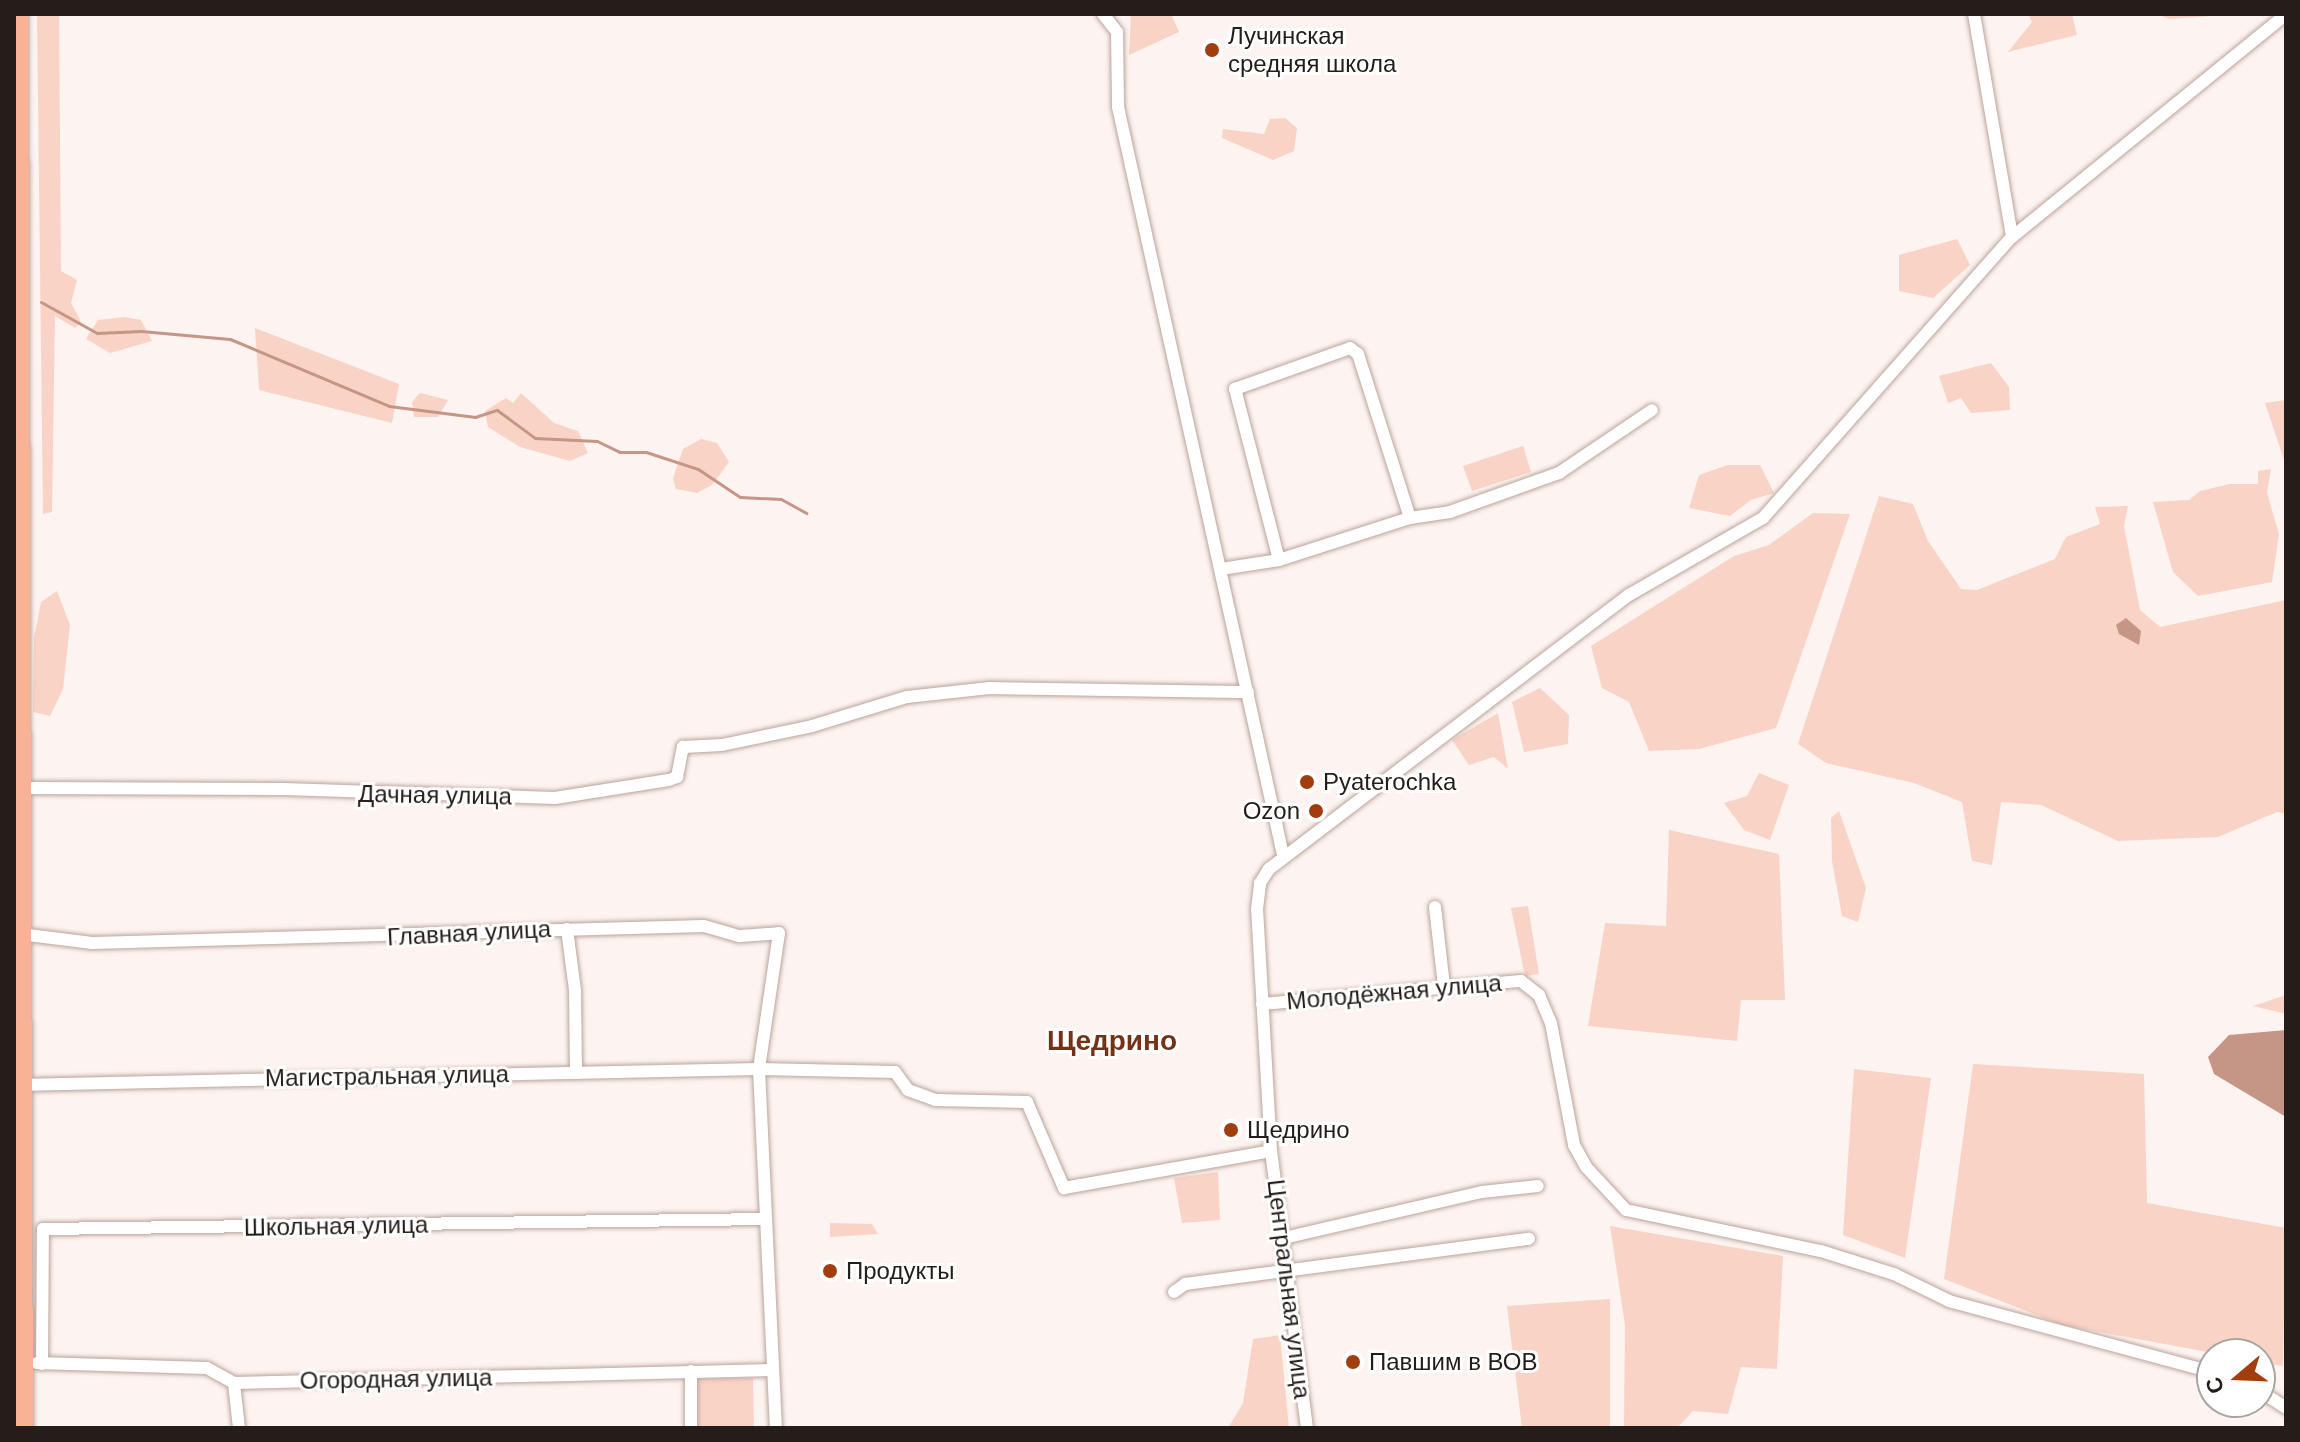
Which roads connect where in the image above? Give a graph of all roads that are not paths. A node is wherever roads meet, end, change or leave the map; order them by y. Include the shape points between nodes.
1 (19, 14) edge
2 (1103, 14) edge
3 (1974, 14) edge
4 (2286, 14) edge
5 (2012, 237) junction
6 (1652, 410) dead end
7 (1410, 518) junction
8 (1279, 560) junction
9 (1221, 569) junction
10 (1248, 692) junction
11 (21, 788) junction
12 (17, 814) edge
13 (1283, 855) junction
14 (1435, 907) dead end
15 (567, 929) junction
16 (18, 940) edge
17 (1444, 986) junction
18 (1262, 1004) junction
19 (759, 1069) junction
20 (576, 1073) junction
21 (17, 1085) edge
22 (1271, 1151) junction
23 (1538, 1186) dead end
24 (765, 1219) junction
25 (1284, 1238) junction
26 (1529, 1239) dead end
27 (1289, 1273) junction
28 (1174, 1292) dead end
29 (33, 1363) junction
30 (2196, 1368) edge
31 (773, 1370) junction
32 (691, 1371) junction
33 (234, 1383) junction
34 (24, 1428) edge
35 (239, 1428) edge
36 (691, 1428) edge
37 (776, 1428) edge
38 (1307, 1428) edge

1 - 11 highway
2 - 9 street via 1117,32 1118,107
3 - 5 street
4 - 5 street, Центральная улица
5 - 13 street, Центральная улица via 1763,518 1629,595
6 - 7 street via 1559,473 1450,512
7 - 8 street
7 - 8 street via 1358,354 1350,348 1235,389
8 - 9 street
9 - 10 street
10 - 11 street, Дачная улица via 990,688 907,697 820,724 722,745 683,747 677,777 555,798
10 - 13 street
11 - 12 highway
12 - 16 highway
13 - 18 street, Центральная улица via 1260,883
14 - 17 street
15 - 16 street, Главная улица via 92,943
15 - 19 street, Главная улица via 704,926 740,936 779,933
15 - 20 street via 575,991
16 - 21 highway
17 - 18 street, Молодёжная улица
17 - 30 street, Молодёжная улица via 1521,981 1539,995 1551,1023 1580,1158 1619,1205 1660,1221 1821,1251 1894,1274 1949,1301
18 - 22 street, Центральная улица
19 - 20 street, Магистральная улица
19 - 22 street, Магистральная улица via 895,1072 908,1090 935,1100 1027,1102 1064,1188
19 - 24 street
20 - 21 street, Магистральная улица
21 - 29 highway
22 - 25 street, Центральная улица
23 - 25 street via 1482,1192
24 - 29 street, Школьная улица via 43,1229
24 - 31 street
25 - 27 street, Центральная улица
26 - 27 street
27 - 28 street via 1185,1284
27 - 38 street, Центральная улица
29 - 33 street, Огородная улица via 207,1368
29 - 34 highway
31 - 32 street, Огородная улица
31 - 37 street
32 - 33 street, Огородная улица
32 - 36 street
33 - 35 street

